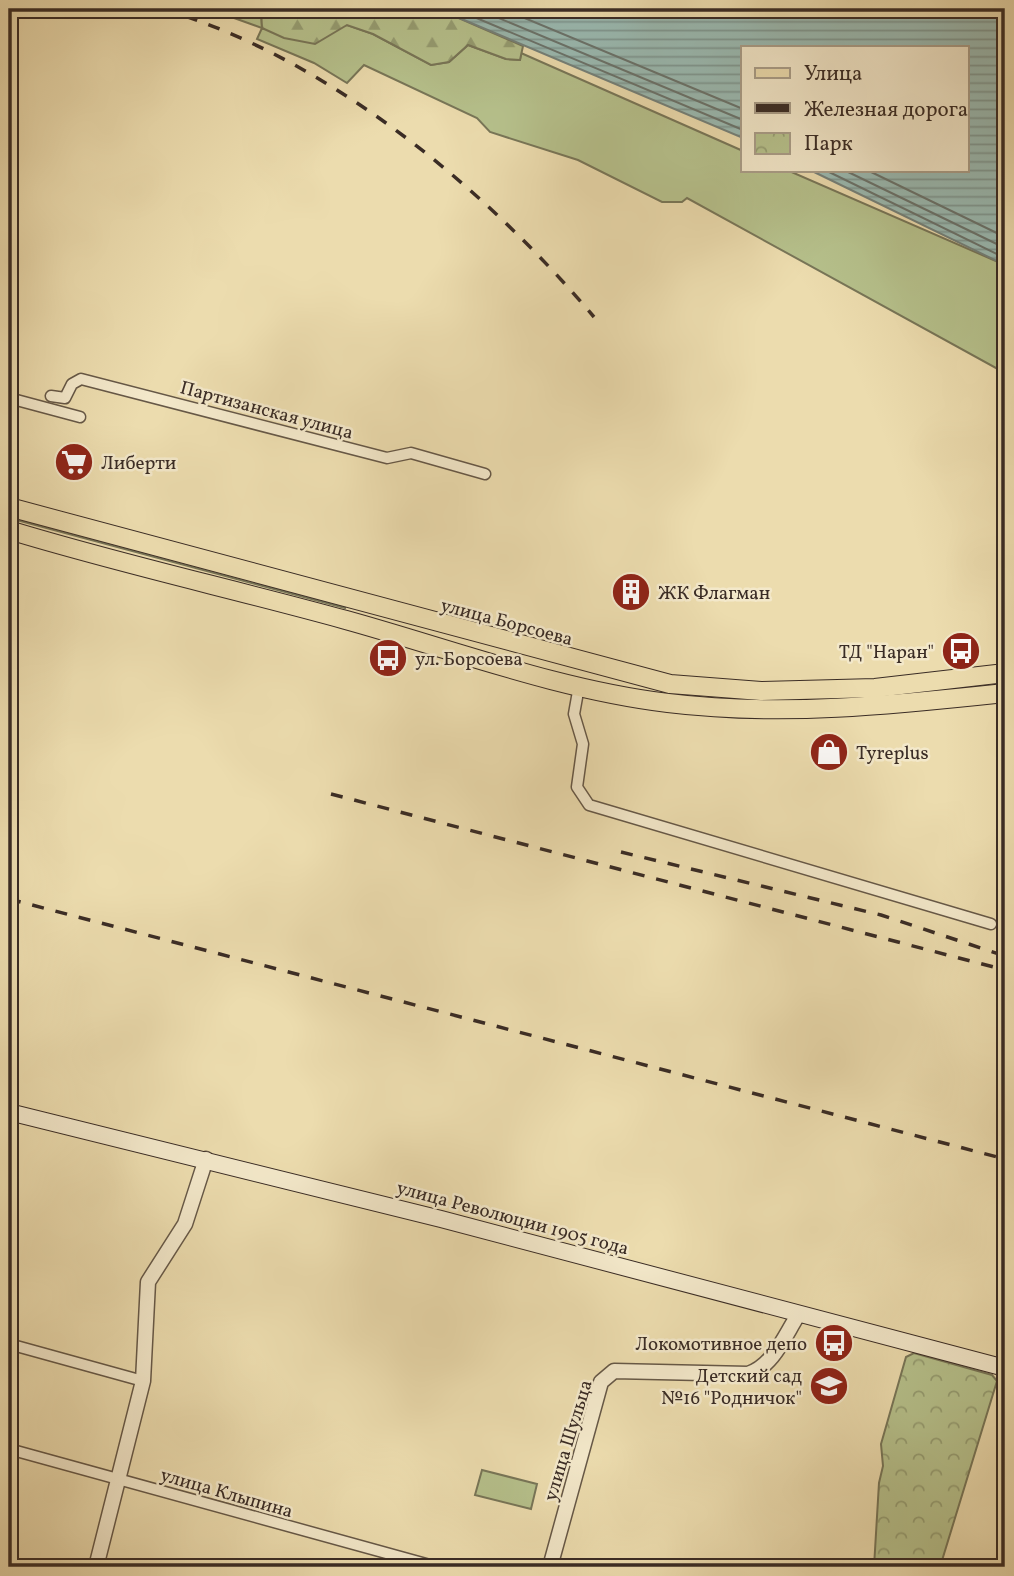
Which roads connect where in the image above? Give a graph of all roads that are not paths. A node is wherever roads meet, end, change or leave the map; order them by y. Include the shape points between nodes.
1 (51, 396) dead end
2 (9, 398) edge
3 (80, 418) dead end
4 (485, 474) dead end
5 (9, 508) edge
6 (9, 530) edge
7 (585, 663) junction
8 (1005, 673) edge
9 (579, 686) junction
10 (1005, 693) edge
11 (990, 924) dead end
12 (9, 1112) edge
13 (206, 1159) junction
14 (798, 1315) junction
15 (9, 1344) edge
16 (1005, 1368) edge
17 (143, 1381) junction
18 (9, 1449) edge
19 (117, 1479) junction
20 (96, 1567) edge
21 (437, 1567) edge
22 (550, 1567) edge

1 - 4 street, Партизанская улица via 65,398 72,384 81,379 387,458 411,453
2 - 3 street
5 - 7 main road, улица Борсоева
6 - 9 main road
7 - 8 main road, улица Борсоева via 670,684 761,691 875,688
7 - 9 main road
9 - 10 main road via 667,703 760,710 879,707
9 - 11 street via 574,714 583,744 577,787 589,804
12 - 13 main road, улица Революции 1905 года
13 - 14 main road, улица Революции 1905 года
13 - 17 street via 185,1224 148,1282
14 - 16 main road, улица Революции 1905 года
14 - 22 street, улица Шульца via 758,1371 614,1371 607,1375 587,1428
15 - 17 street
17 - 19 street
18 - 19 street, улица Клыпина
19 - 20 street
19 - 21 street, улица Клыпина

